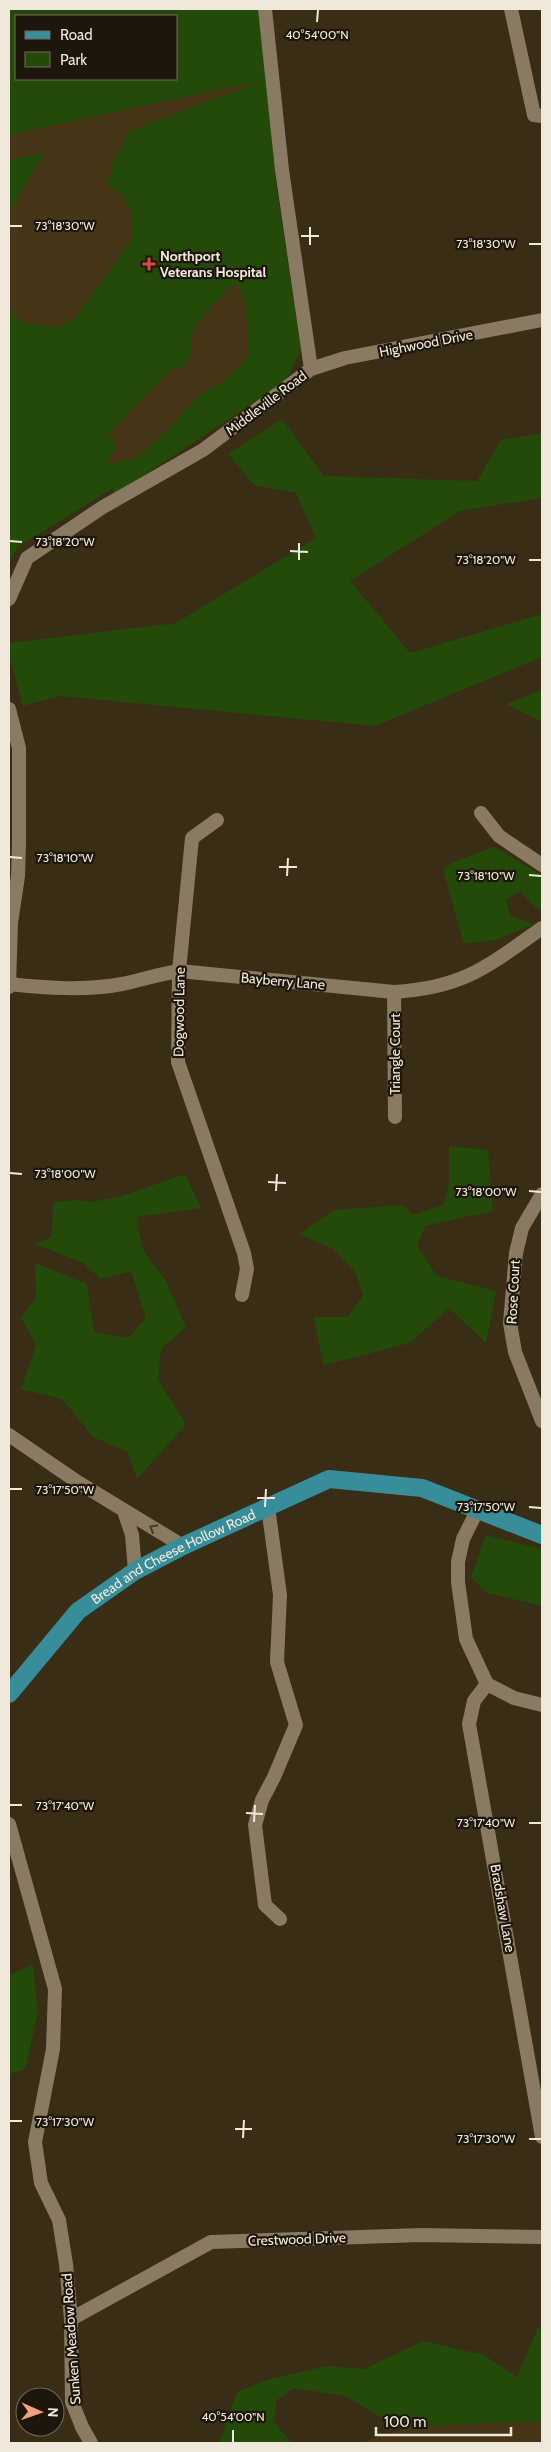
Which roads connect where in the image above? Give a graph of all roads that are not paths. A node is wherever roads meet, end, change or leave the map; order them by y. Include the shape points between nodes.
1 (265, 9) edge
2 (511, 9) edge
3 (542, 116) edge
4 (542, 320) edge
5 (311, 369) junction
6 (9, 599) edge
7 (9, 709) edge
8 (481, 813) dead end
9 (217, 820) dead end
10 (542, 866) edge
11 (542, 928) edge
12 (179, 971) junction
13 (9, 986) edge
14 (394, 992) junction
15 (395, 1117) dead end
16 (542, 1194) edge
17 (242, 1295) dead end
18 (542, 1421) edge
19 (9, 1435) edge
20 (268, 1507) junction
21 (124, 1510) junction
22 (477, 1511) junction
23 (542, 1535) edge
24 (183, 1546) junction
25 (135, 1571) junction
26 (487, 1684) junction
27 (9, 1694) edge
28 (542, 1705) edge
29 (9, 1824) edge
30 (280, 1919) dead end
31 (542, 2137) edge
32 (542, 2237) edge
33 (71, 2319) junction
34 (91, 2443) edge

1 - 5 street, Middleville Road via 282,170
2 - 3 street via 534,115
4 - 5 street, Highwood Drive via 345,358
5 - 6 street, Middleville Road via 203,450 103,507 27,558
7 - 13 street via 19,748 18,876
8 - 10 street via 499,836
9 - 12 street, Dogwood Lane via 192,838
11 - 14 street, Bayberry Lane via 476,974 434,988
12 - 13 street, Bayberry Lane via 123,984 82,988
12 - 14 street, Bayberry Lane
12 - 17 street, Dogwood Lane via 178,1062 244,1253 247,1269
14 - 15 street, Triangle Court
16 - 18 street, Rose Court via 522,1228 516,1252 510,1323 515,1352
19 - 21 street
20 - 22 main road, Bread and Cheese Hollow Road via 329,1480 422,1488
20 - 24 main road, Bread and Cheese Hollow Road
20 - 30 street via 280,1595 277,1662 296,1724 262,1800 255,1825 265,1905
24 -> 21 street
21 - 25 street via 132,1535
22 - 23 main road, Bread and Cheese Hollow Road
22 - 26 street via 463,1539 458,1582 466,1639
24 - 25 main road, Bread and Cheese Hollow Road
25 - 27 main road, Bread and Cheese Hollow Road via 78,1611
26 - 28 street via 514,1698
26 - 31 street, Bradshaw Lane via 474,1701 470,1724
29 - 33 street, Sunken Meadow Road via 55,1989 53,2049 35,2142 41,2183 59,2220
32 - 33 street, Crestwood Drive via 422,2235 211,2242
33 - 34 street, Sunken Meadow Road via 72,2402

